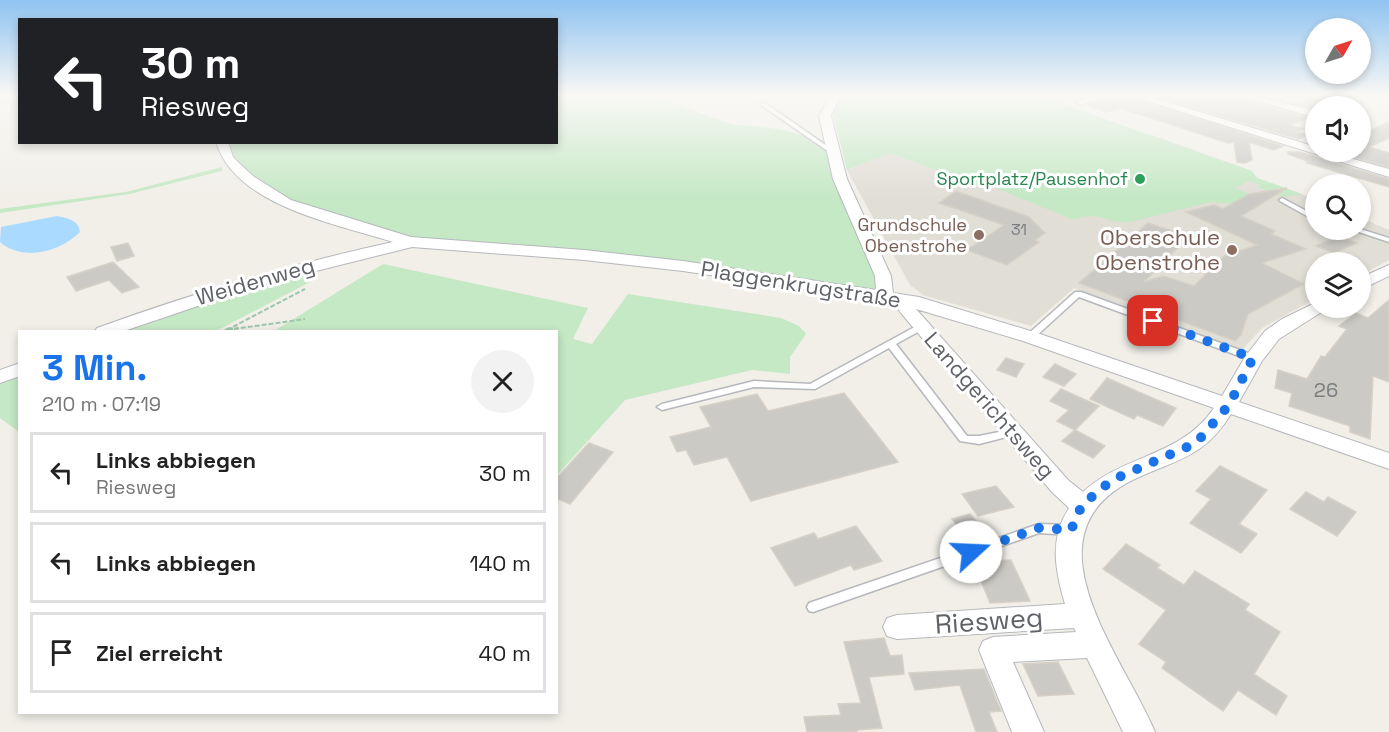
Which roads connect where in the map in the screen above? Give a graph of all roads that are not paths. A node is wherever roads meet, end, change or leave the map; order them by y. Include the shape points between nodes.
1 (801, 130) edge
2 (828, 130) edge
3 (1247, 130) edge
4 (223, 144) edge
5 (1305, 144) edge
6 (1299, 146) junction
7 (1305, 148) edge
8 (834, 153) junction
9 (1352, 162) edge
10 (1389, 173) edge
11 (1282, 200) dead end
12 (1305, 213) edge
13 (1371, 235) edge
14 (1389, 240) edge
15 (410, 242) junction
16 (1389, 270) edge
17 (1371, 279) edge
18 (885, 296) junction
19 (913, 301) junction
20 (1305, 316) edge
21 (922, 326) junction
22 (108, 330) edge
23 (1030, 337) junction
24 (891, 344) junction
25 (1253, 358) junction
26 (18, 370) edge
27 (0, 377) edge
28 (1229, 405) junction
29 (663, 407) dead end
30 (1014, 432) junction
31 (1389, 461) edge
32 (1082, 505) junction
33 (1071, 530) junction
34 (813, 607) dead end
35 (1081, 615) junction
36 (897, 627) dead end
37 (1097, 644) junction
38 (1028, 732) edge
39 (1139, 732) edge

1 - 8 lane
2 - 8 street
3 - 6 street
4 - 15 street, Plaggenkrugstraße via 236,168 286,203
5 - 6 street
6 - 7 street
8 - 18 street via 840,179 883,276
9 - 10 street
11 - 12 lane
13 - 14 lane
15 - 18 street, Plaggenkrugstraße via 606,257
15 - 22 street, Weidenweg via 196,297
16 - 17 street
18 - 19 street, Plaggenkrugstraße
19 - 21 street, Landgerichtsweg via 907,309
19 - 23 street, Plaggenkrugstraße
20 - 25 street via 1273,333
21 - 24 lane
21 - 30 street, Landgerichtsweg
23 - 25 lane via 1077,294
23 - 28 street, Plaggenkrugstraße
24 - 29 lane via 812,387 754,384
24 - 30 lane via 964,439 979,440
25 - 28 street
26 - 27 street
28 - 31 street, Plaggenkrugstraße
28 - 32 street via 1196,443 1112,480
30 - 32 street, Landgerichtsweg via 1060,486
32 - 33 street
33 - 34 lane via 1039,528
33 - 35 street via 1069,573
35 - 36 street, Riesweg
35 - 37 street
37 - 38 street, Riesweg via 993,650
37 - 39 street

